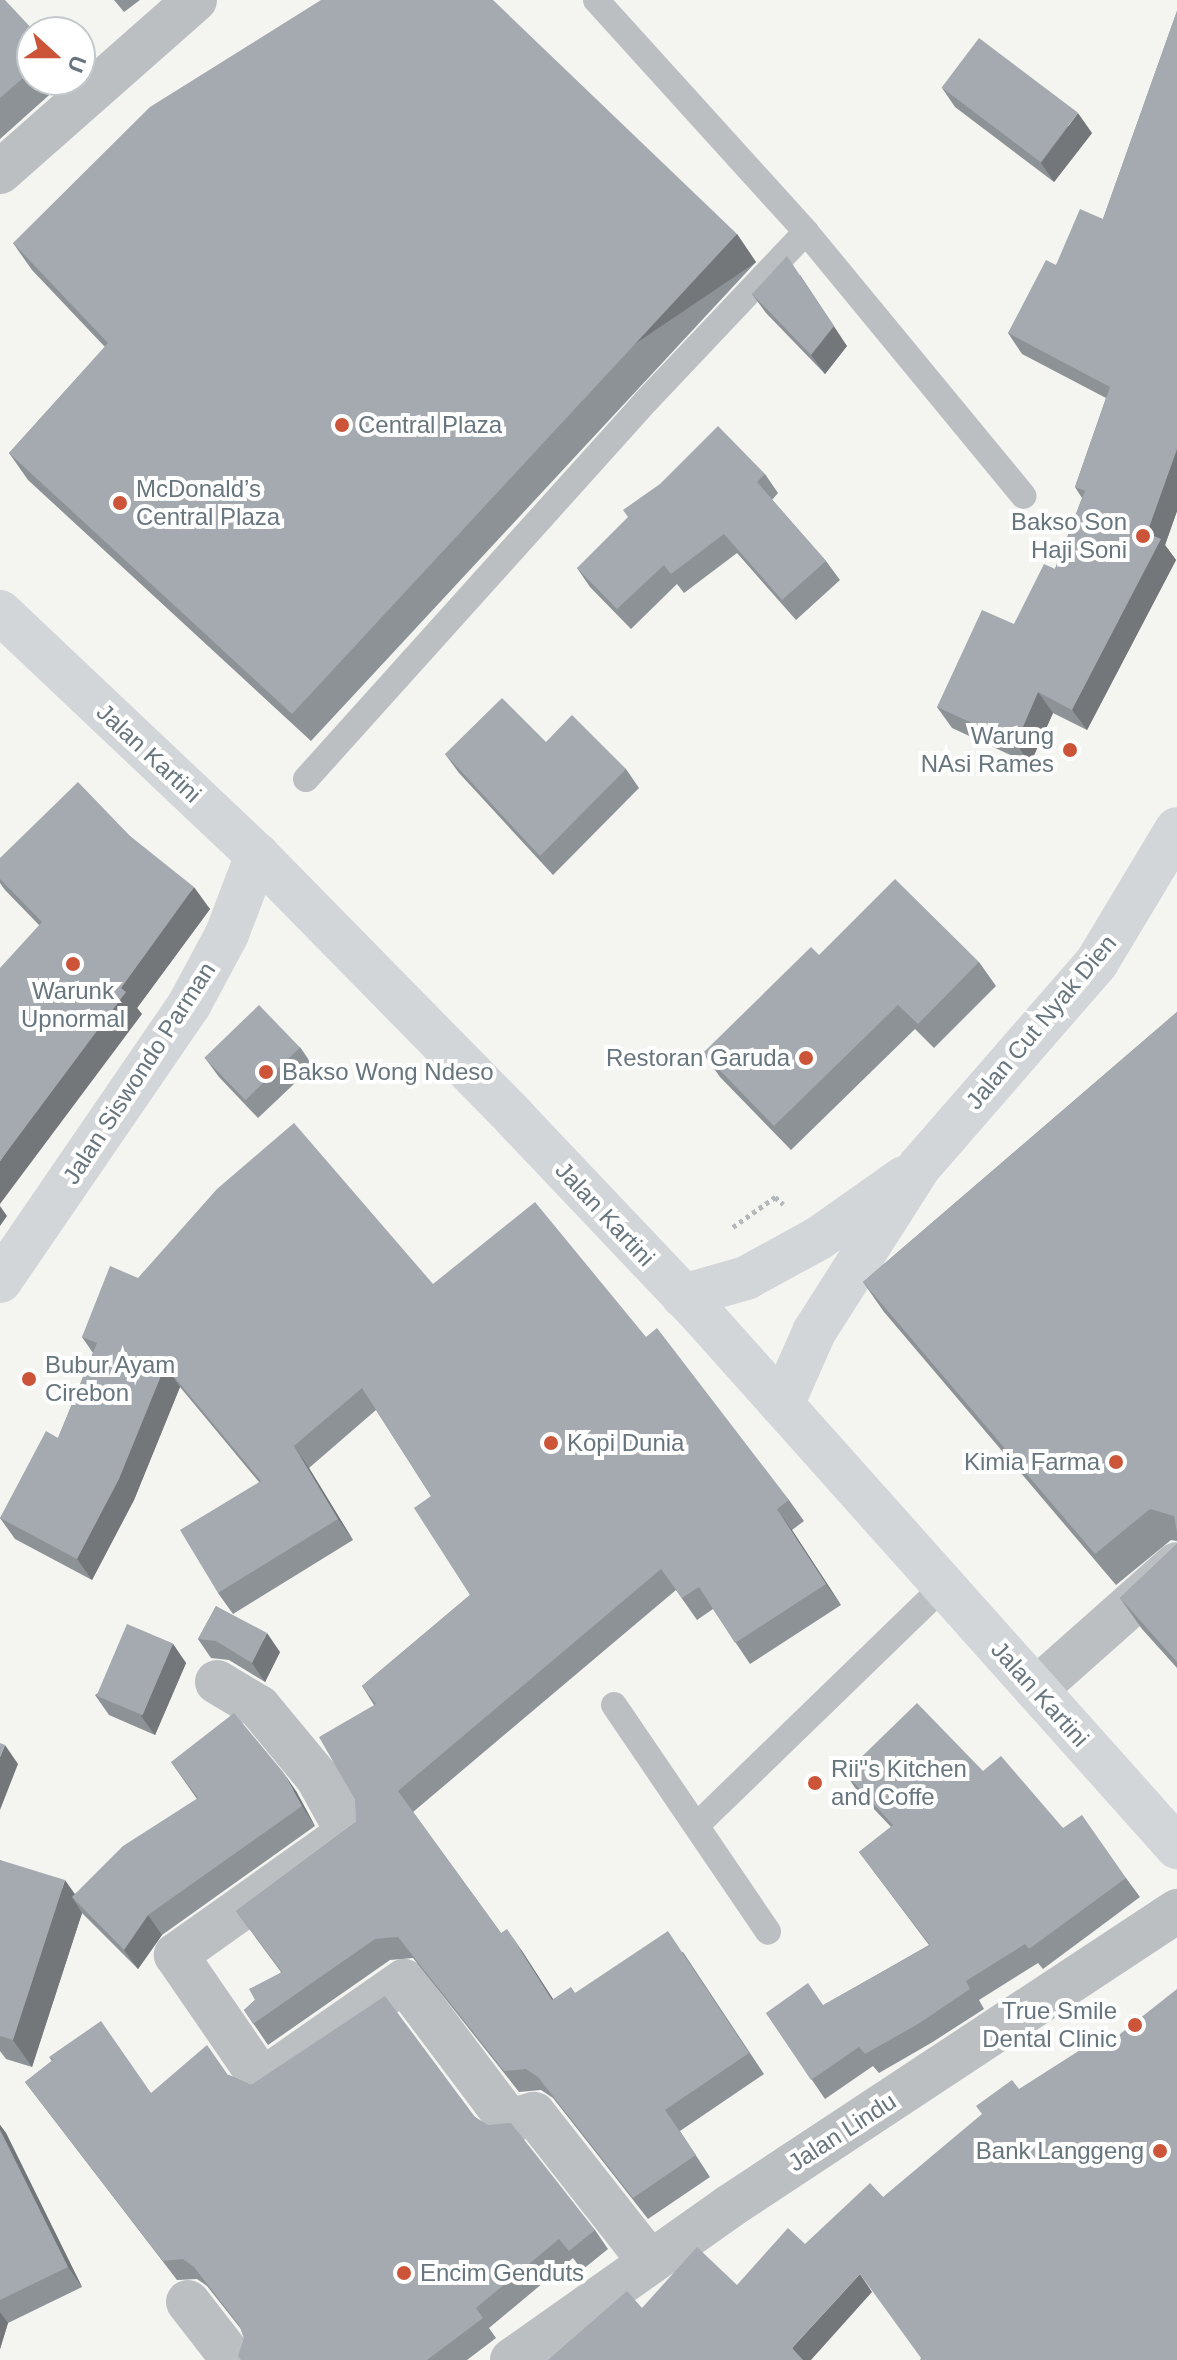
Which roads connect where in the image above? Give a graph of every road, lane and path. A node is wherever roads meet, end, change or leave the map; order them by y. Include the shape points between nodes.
1 (195, 0) edge
2 (596, 0) edge
3 (0, 172) edge
4 (806, 232) junction
5 (1024, 496) dead end
6 (0, 612) edge
7 (306, 779) dead end
8 (1177, 829) edge
9 (257, 855) junction
10 (919, 1167) junction
11 (775, 1197) dead end
12 (722, 1235) dead end
13 (0, 1281) edge
14 (683, 1296) junction
15 (782, 1405) junction
16 (1177, 1564) edge
17 (944, 1586) junction
18 (217, 1682) dead end
19 (1036, 1689) junction
20 (614, 1705) dead end
21 (697, 1825) junction
22 (1177, 1847) edge
23 (1177, 1911) edge
24 (768, 1932) dead end
25 (650, 2262) junction
26 (188, 2302) dead end
27 (233, 2360) edge
28 (512, 2360) edge

1 - 3 street
2 - 4 lane
4 - 5 lane
4 - 7 lane
6 - 9 main road, Jalan Kartini
8 - 10 main road, Jalan Cut Nyak Dien via 1097,962
9 - 13 main road, Jalan Siswondo Parman via 227,934 189,1005
9 - 14 main road, Jalan Kartini
10 - 14 main road, Jalan Cut Nyak Dien via 819,1238 746,1278
10 - 15 main road, Jalan Cut Nyak Dien via 814,1332
11 - 12 path
14 - 15 main road, Jalan Kartini
15 - 17 main road, Jalan Kartini
16 - 19 street
17 - 19 main road, Jalan Kartini
17 - 21 lane
18 - 25 street via 259,1707 317,1777 348,1833 176,1955 262,2080 404,1981 509,2121 534,2114
19 - 22 main road, Jalan Kartini
20 - 21 lane
21 - 24 lane
23 - 25 street, Jalan Lindu
25 - 28 street, Jalan Lindu
26 - 27 street

